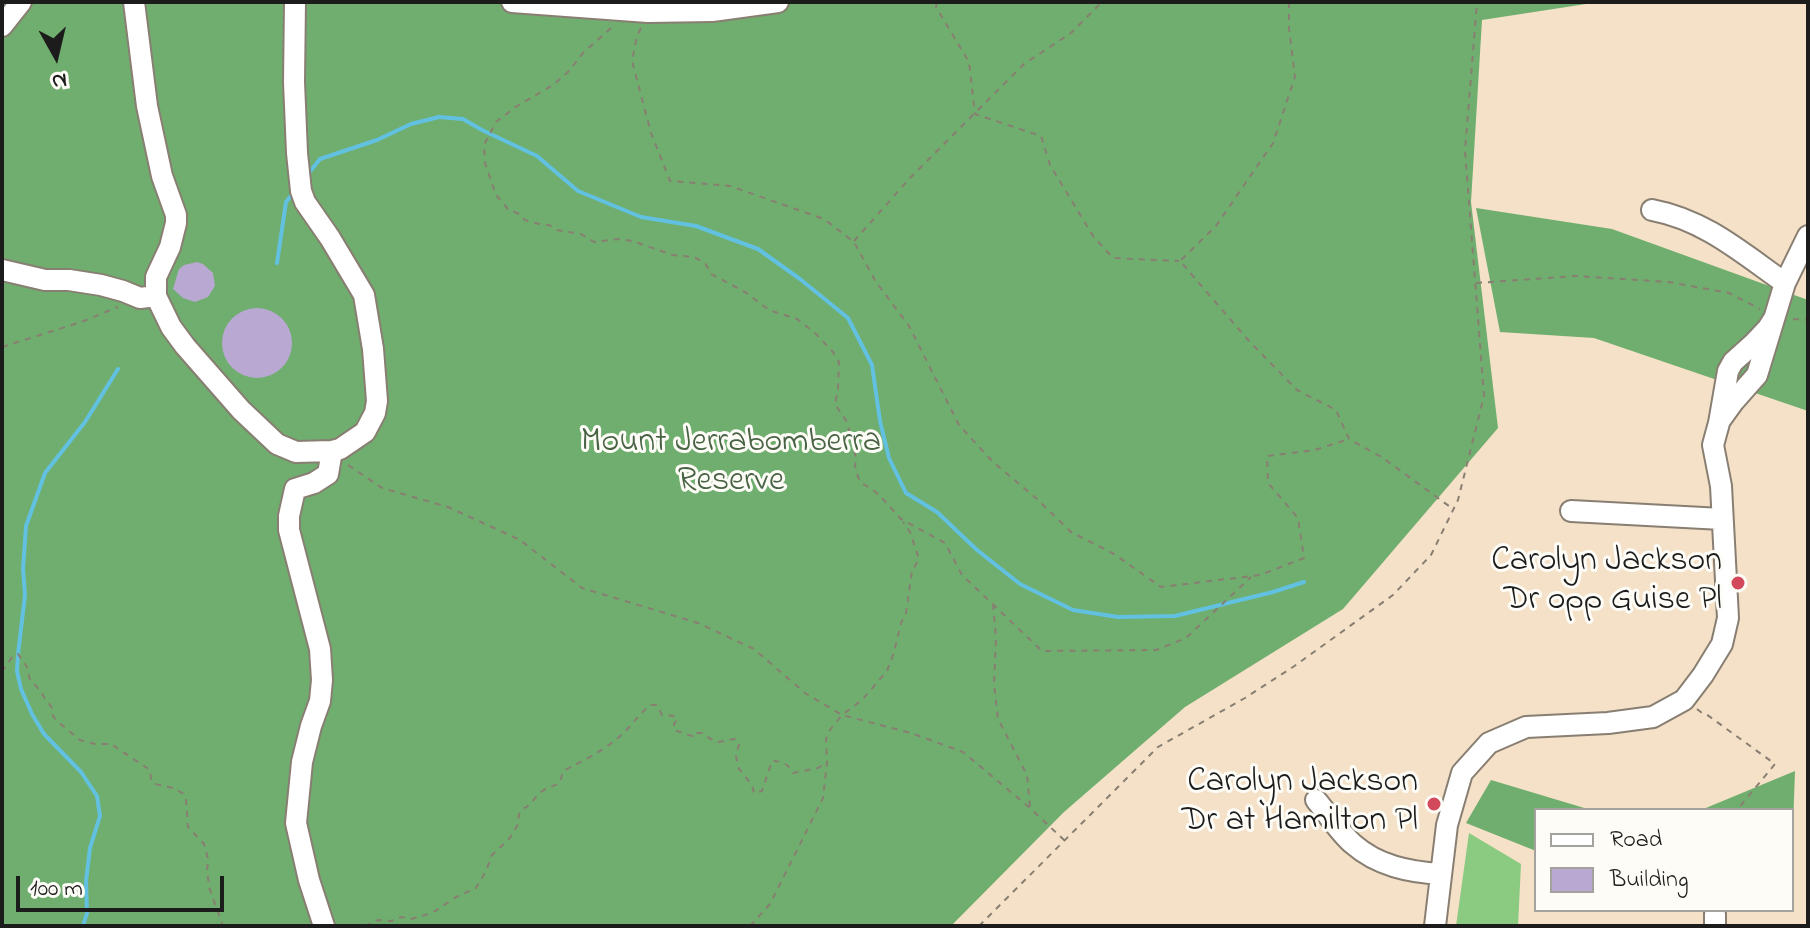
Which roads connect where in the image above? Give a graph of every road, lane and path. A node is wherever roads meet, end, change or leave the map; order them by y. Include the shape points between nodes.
1 (21, 2) edge
2 (134, 2) edge
3 (295, 2) edge
4 (512, 2) edge
5 (778, 2) edge
6 (937, 2) edge
7 (1102, 2) edge
8 (1289, 2) edge
9 (1477, 2) edge
10 (643, 11) junction
11 (2, 26) edge
12 (975, 114) junction
13 (1652, 210) dead end
14 (1808, 236) edge
15 (854, 242) junction
16 (1180, 261) junction
17 (2, 270) edge
18 (1475, 283) junction
19 (1785, 283) junction
20 (148, 297) junction
21 (1773, 318) junction
22 (2, 347) edge
23 (1349, 439) junction
24 (332, 451) junction
25 (1454, 509) junction
26 (1571, 511) dead end
27 (901, 519) junction
28 (1722, 519) junction
29 (1251, 577) junction
30 (993, 604) junction
31 (2, 672) edge
32 (1684, 700) junction
33 (842, 715) junction
34 (827, 762) junction
35 (1316, 800) dead end
36 (1030, 808) junction
37 (1739, 808) edge
38 (1064, 840) junction
39 (1441, 874) junction
40 (223, 926) edge
41 (324, 926) edge
42 (365, 926) edge
43 (750, 926) edge
44 (979, 926) edge
45 (1435, 926) edge

1 - 11 street
2 - 20 street via 147,106 176,215 170,247
3 - 24 street via 301,191 364,295 373,349 375,413 365,432
4 - 10 street
5 - 10 street via 712,11
6 - 12 path via 969,62
7 - 12 path via 1071,33 1024,64
8 - 16 path via 1295,77 1273,143 1216,226
9 - 18 path via 1465,151
10 - 15 path via 632,61 670,181 730,186 824,219
10 - 27 path via 616,22 553,85 496,122 484,145 496,195 525,220 594,242 632,241 694,257 711,274 769,310 807,326 839,362 835,404 847,422 858,477
12 - 15 path
12 - 16 path via 1041,136 1050,165 1093,236 1113,258
13 - 19 street via 1703,226
14 - 19 street
15 - 29 path via 909,326 959,425 1071,532 1161,587
16 - 23 path via 1297,390 1336,410
17 - 20 street
18 - 21 path via 1576,276 1669,282 1729,293
18 - 25 path via 1484,396
19 - 21 street
20 - 22 path
20 - 24 street via 241,410 277,444 296,452
21 - 28 street via 1728,371 1713,445
23 - 25 path
23 - 29 path via 1267,456 1268,483 1298,518 1304,558
24 - 33 path via 382,488 448,507 520,540 582,588 698,623 754,649 805,693
24 - 41 street via 328,474 295,489 289,516 320,649 320,701 302,762 296,823
25 - 38 path via 1431,555 1393,595 1293,667 1158,747
26 - 28 street
27 - 30 path via 945,543 962,575
27 - 33 path via 919,559 906,613 887,671
28 - 32 street via 1728,618 1722,644
29 - 30 path via 1186,638 1156,650 1042,651
30 - 36 path via 998,719 1027,775
31 - 40 path via 18,654 57,721 80,740 111,744 150,770 155,784 184,794 188,827 207,852 210,890
32 - 37 path via 1775,764
32 - 39 street via 1653,717 1526,727 1489,743 1462,773 1447,825
33 - 34 path via 826,739
33 - 36 path via 963,752
34 - 42 path via 793,773 786,764 772,761 762,791 754,793 739,769 736,739 713,743 702,733 695,737 678,732 675,716 662,715 657,705 650,705 617,739 563,771 556,786 522,809 510,838 492,855 476,888 432,913
34 - 43 path via 823,798 770,904
35 - 39 street via 1352,844 1381,864
36 - 38 path
38 - 44 path
39 - 45 street

